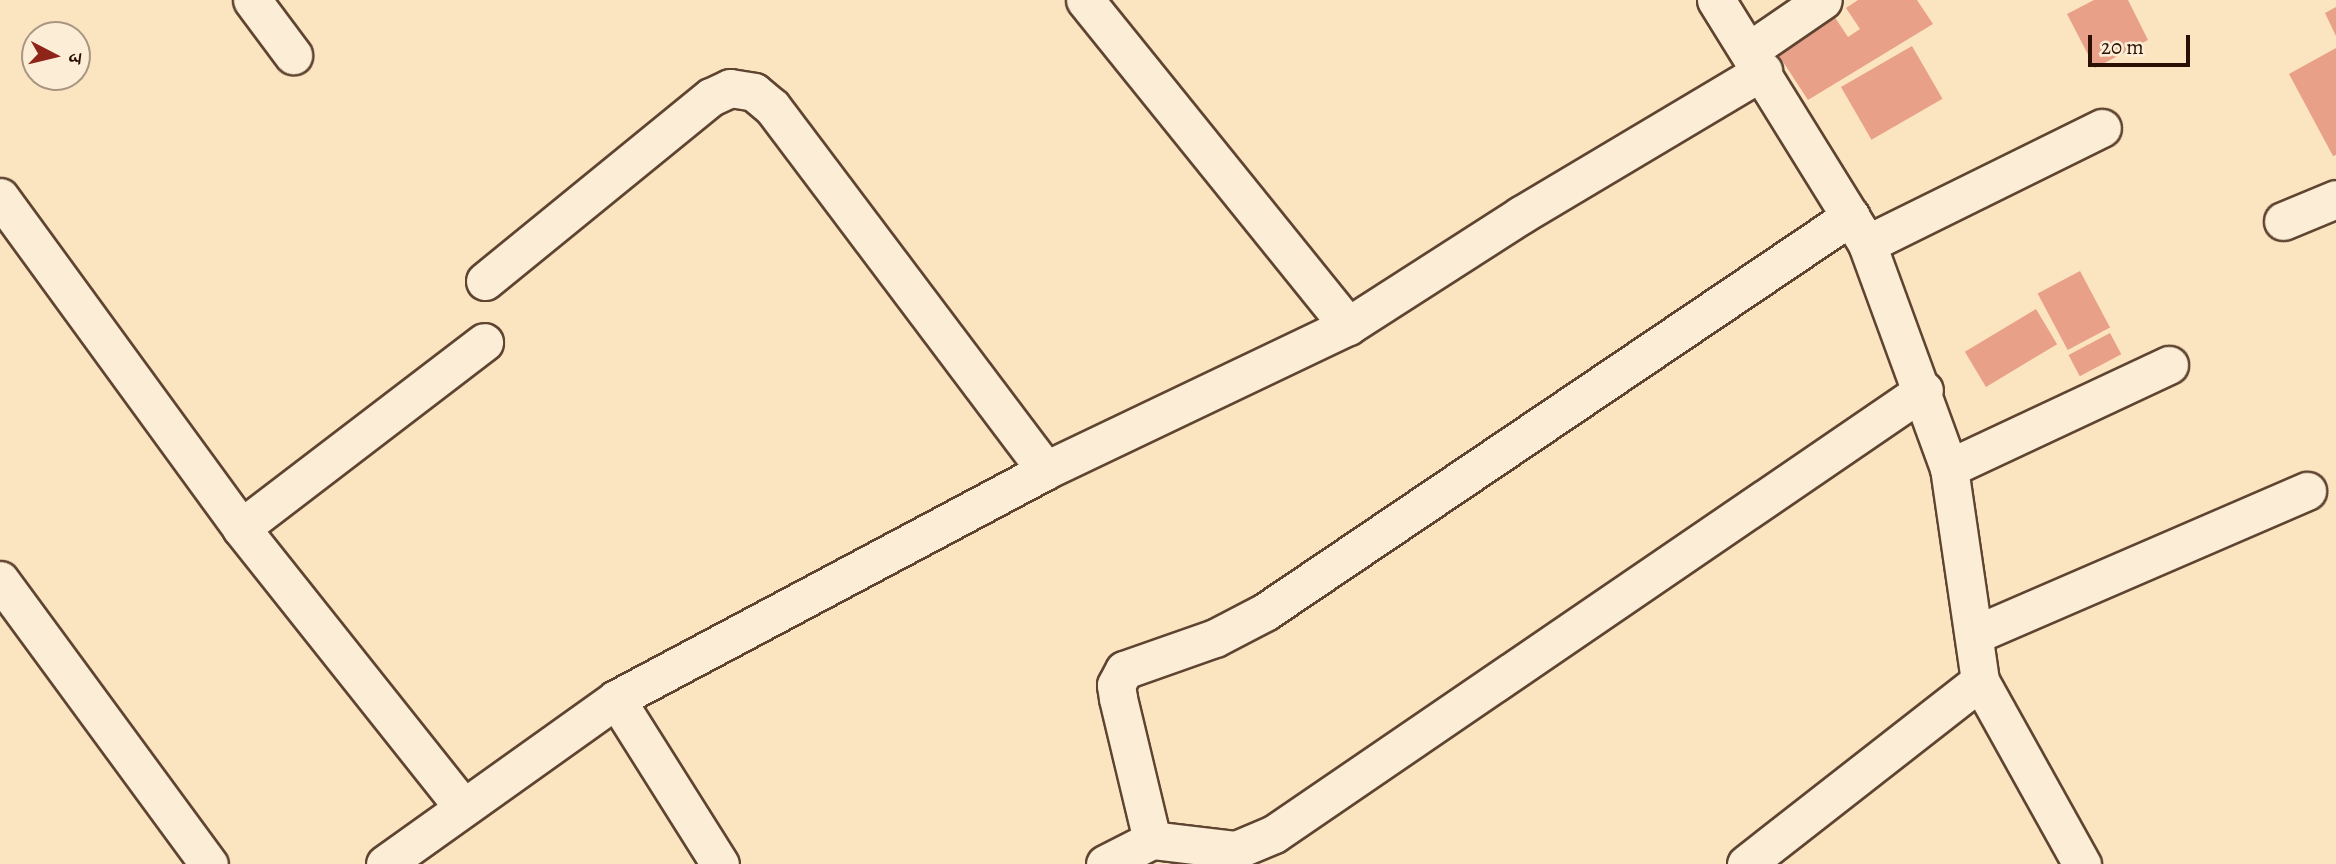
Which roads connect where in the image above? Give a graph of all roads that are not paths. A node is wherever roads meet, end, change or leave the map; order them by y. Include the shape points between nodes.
1 (252, 0) edge
2 (1085, 0) edge
3 (1716, 0) edge
4 (1823, 0) edge
5 (293, 55) dead end
6 (1756, 61) junction
7 (2102, 128) dead end
8 (0, 197) edge
9 (2336, 199) edge
10 (2283, 221) dead end
11 (1859, 230) junction
12 (485, 281) dead end
13 (1348, 326) junction
14 (484, 342) dead end
15 (2169, 365) dead end
16 (1924, 390) junction
17 (1949, 468) junction
18 (1046, 470) junction
19 (2307, 491) dead end
20 (241, 528) junction
21 (0, 580) edge
22 (1974, 635) junction
23 (1980, 681) junction
24 (616, 699) junction
25 (463, 807) junction
26 (1152, 840) junction
27 (394, 861) edge
28 (209, 864) edge
29 (720, 864) edge
30 (1105, 864) edge
31 (1746, 864) edge
32 (2082, 864) edge

1 - 5 street
2 - 13 street
3 - 6 street
4 - 6 street
6 - 11 street
6 - 13 street
7 - 11 street
8 - 20 street
9 - 10 street
11 - 16 street
11 - 26 street via 1265,612 1215,638 1124,670 1116,685 1118,698
12 - 18 street via 711,97 730,88 754,92 772,107
13 - 18 street
14 - 20 street
15 - 17 street
16 - 17 street
16 - 26 street via 1274,834 1236,850
17 - 22 street
18 - 24 street
19 - 22 street
20 - 25 street
21 - 28 street
22 - 23 street
23 - 31 street
23 - 32 street
24 - 25 street
24 - 29 street
25 - 27 street
26 - 30 street

